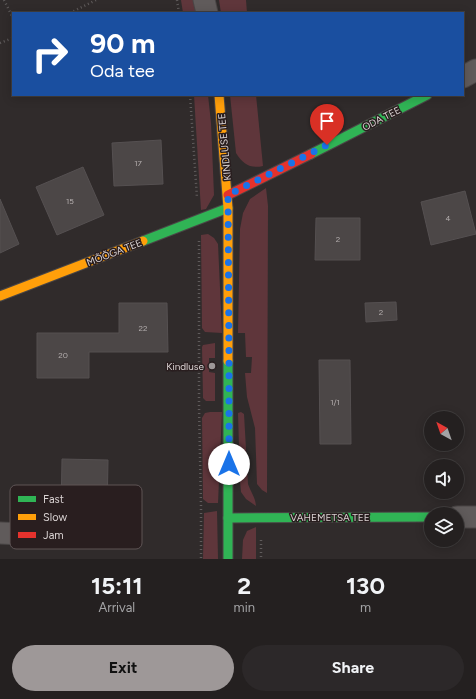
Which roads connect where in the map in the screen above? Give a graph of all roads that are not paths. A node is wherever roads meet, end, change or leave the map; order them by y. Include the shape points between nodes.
1 (204, 0) edge
2 (207, 12) edge
3 (476, 70) edge
4 (464, 76) edge
5 (219, 96) edge
6 (425, 96) edge
7 (228, 195) junction
8 (228, 208) junction
9 (0, 296) edge
10 (476, 516) edge
11 (424, 517) edge
12 (464, 517) edge
13 (228, 518) junction
14 (0, 533) edge
15 (10, 533) edge
16 (228, 559) edge

1 - 2 street
3 - 4 street
5 - 7 street, KINDLUSE TEE
6 - 7 street, ODA TEE
7 - 8 street, KINDLUSE TEE
8 - 9 street, MÕÕGA TEE
8 - 13 street, KINDLUSE TEE
10 - 12 street
11 - 13 street, VAHEMETSA TEE
13 - 16 street, KINDLUSE TEE
14 - 15 street

